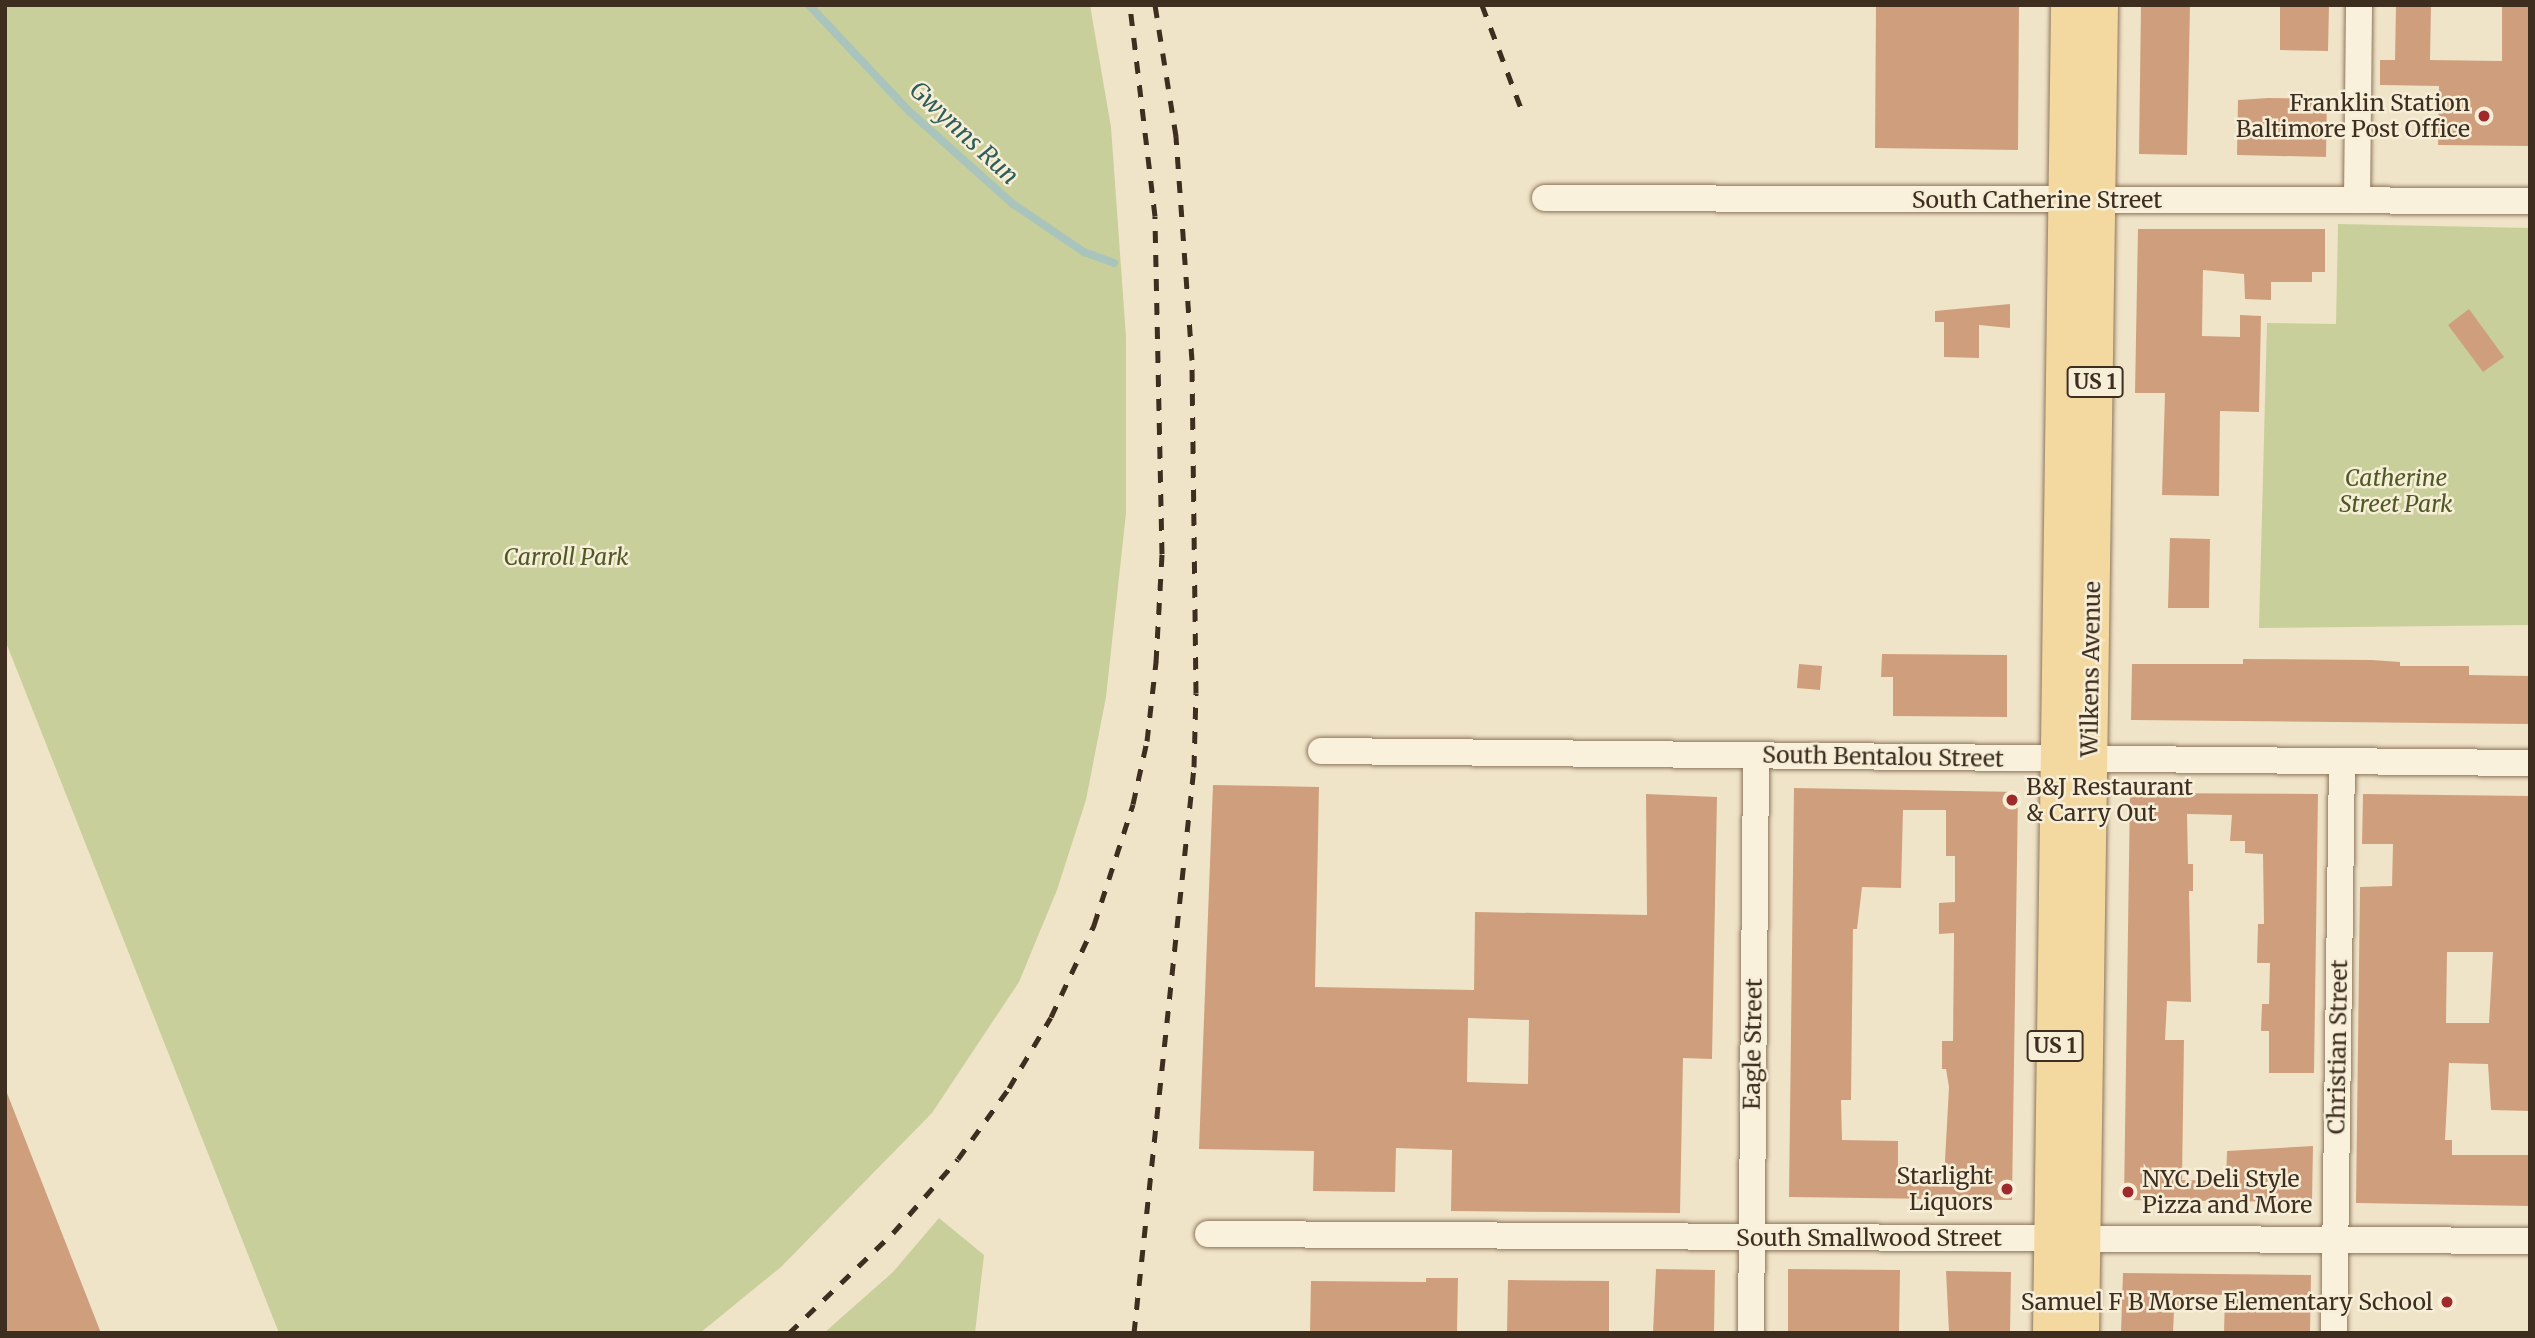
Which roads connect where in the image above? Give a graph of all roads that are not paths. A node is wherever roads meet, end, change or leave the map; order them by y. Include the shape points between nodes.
1 (2070, 5) edge
2 (2099, 5) edge
3 (2359, 5) edge
4 (1545, 198) dead end
5 (2082, 200) junction
6 (2357, 200) junction
7 (2530, 201) edge
8 (1321, 751) dead end
9 (1756, 755) junction
10 (2074, 759) junction
11 (2342, 761) junction
12 (2530, 763) edge
13 (1208, 1234) dead end
14 (1751, 1237) junction
15 (2067, 1239) junction
16 (2335, 1240) junction
17 (2530, 1241) edge
18 (1751, 1333) edge
19 (2052, 1333) edge
20 (2080, 1333) edge
21 (2334, 1333) edge

1 - 5 main road, Wilkens Avenue / US 1
2 - 5 main road, Wilkens Avenue / US 1
3 - 6 street
4 - 5 street, South Catherine Street
5 - 6 street, South Catherine Street
5 - 10 main road, Wilkens Avenue / US 1
6 - 7 street, South Catherine Street
8 - 9 street, South Bentalou Street
9 - 10 street, South Bentalou Street
9 - 14 street, Eagle Street
10 - 11 street, South Bentalou Street
10 - 15 main road, Wilkens Avenue / US 1
11 - 12 street, South Bentalou Street
11 - 16 street, Christian Street
13 - 14 street, South Smallwood Street
14 - 15 street, South Smallwood Street
14 - 18 street, Eagle Street
15 - 16 street, South Smallwood Street
15 - 19 main road, Wilkens Avenue / US 1
15 - 20 main road, Wilkens Avenue / US 1
16 - 17 street, South Smallwood Street
16 - 21 street, Christian Street

